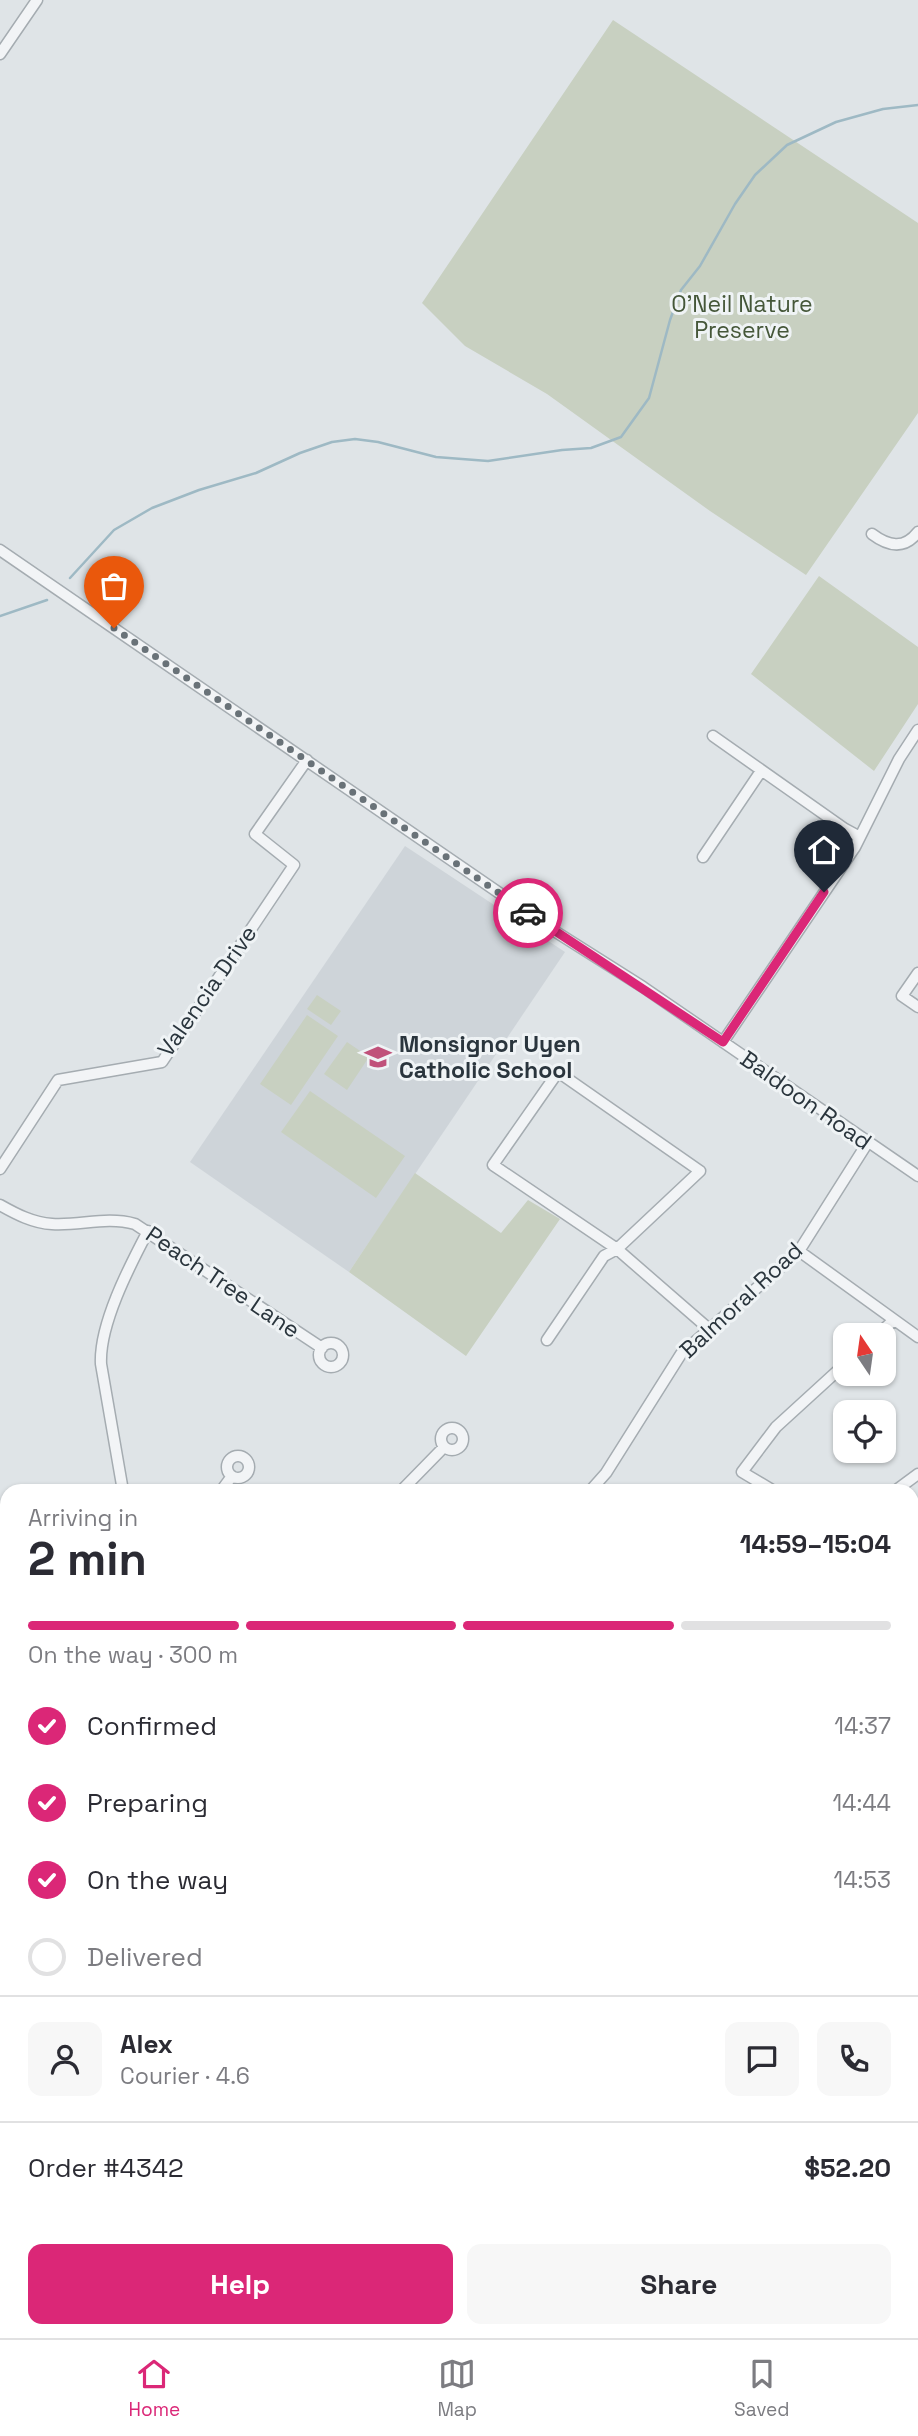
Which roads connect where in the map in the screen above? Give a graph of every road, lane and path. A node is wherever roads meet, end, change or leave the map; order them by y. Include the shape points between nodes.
1 (37, 0) edge
2 (0, 54) edge
3 (918, 532) edge
4 (872, 534) dead end
5 (0, 550) edge
6 (918, 730) edge
7 (713, 736) dead end
8 (307, 760) junction
9 (761, 771) junction
10 (858, 836) junction
11 (703, 857) dead end
12 (918, 973) edge
13 (918, 1007) edge
14 (723, 1042) junction
15 (868, 1142) junction
16 (0, 1169) edge
17 (918, 1176) edge
18 (0, 1205) edge
19 (148, 1231) junction
20 (617, 1248) junction
21 (799, 1251) junction
22 (894, 1320) junction
23 (891, 1323) edge
24 (709, 1328) junction
25 (918, 1337) edge
26 (547, 1340) dead end
27 (322, 1348) dead end
28 (833, 1375) edge
29 (444, 1447) dead end
30 (232, 1476) dead end
31 (122, 1484) edge
32 (226, 1484) edge
33 (408, 1484) edge
34 (596, 1484) edge
35 (762, 1484) edge

1 - 2 street
3 - 4 street via 899,545
5 - 8 street, Baldoon Road
6 - 10 street
7 - 9 street
8 - 14 street, Baldoon Road
8 - 16 street, Valencia Drive via 255,834 294,865 162,1062 58,1080
9 - 10 street
9 - 11 street
10 - 14 street via 855,847
12 - 13 street via 902,996
14 - 15 street, Baldoon Road
15 - 17 street, Baldoon Road
15 - 21 street, Balmoral Road
18 - 19 street, Peach Tree Lane via 30,1220 51,1224 119,1219
19 - 27 street, Peach Tree Lane
19 - 31 street via 100,1348
20 - 20 street via 700,1171 558,1072 493,1165
20 - 24 street
20 - 26 street via 604,1256
21 - 22 street
21 - 24 street, Balmoral Road
22 - 23 street
22 - 25 street
24 - 34 street, Balmoral Road via 681,1354
28 - 35 street via 776,1427 742,1472
29 - 33 street
30 - 32 street

